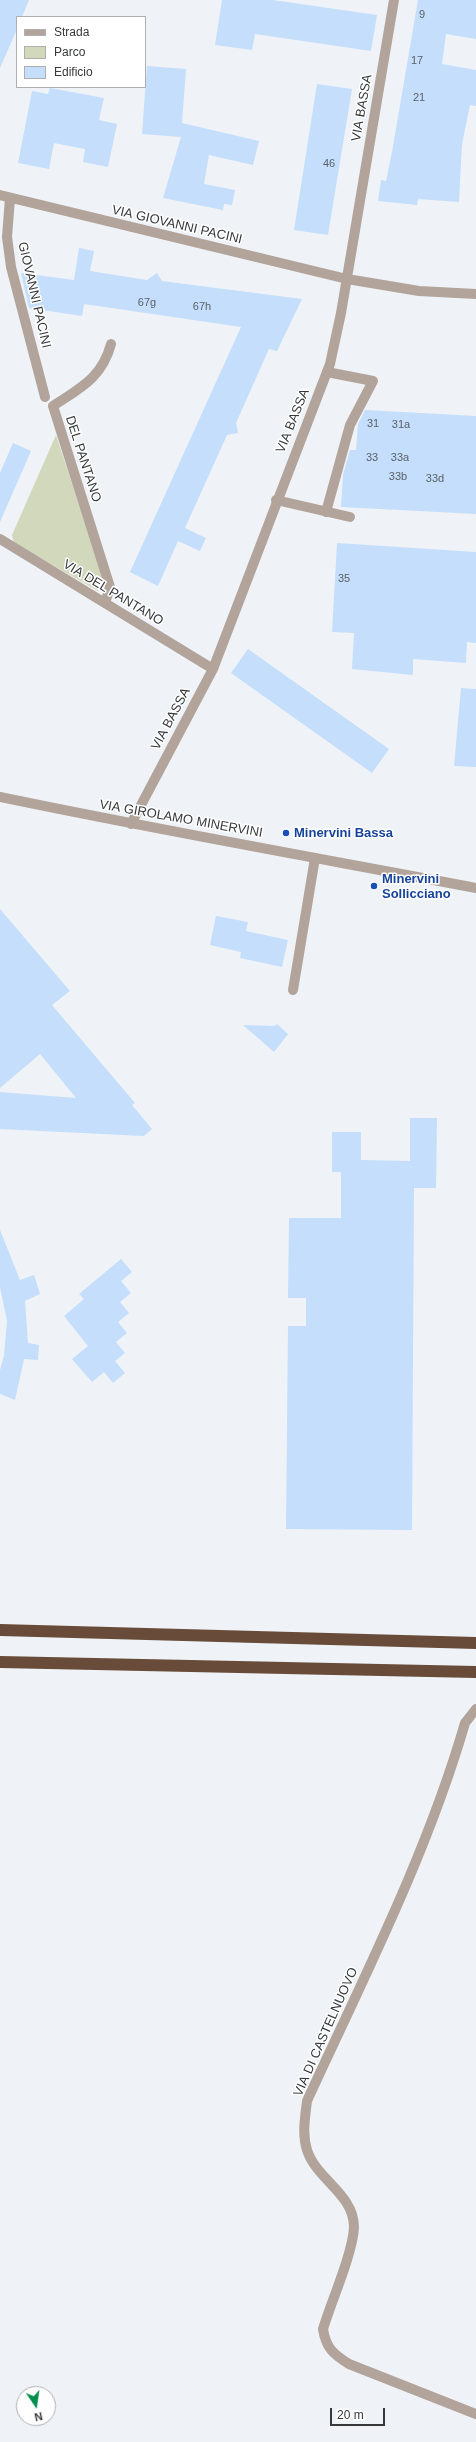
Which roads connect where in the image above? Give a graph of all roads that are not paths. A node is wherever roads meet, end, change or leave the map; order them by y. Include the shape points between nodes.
1 (394, 0) edge
2 (5, 196) edge
3 (347, 279) junction
4 (476, 294) edge
5 (111, 344) dead end
6 (327, 372) junction
7 (45, 397) dead end
8 (276, 500) junction
9 (326, 512) junction
10 (350, 517) dead end
11 (0, 539) edge
12 (105, 603) junction
13 (213, 669) junction
14 (0, 798) edge
15 (131, 824) junction
16 (315, 858) junction
17 (476, 888) edge
18 (293, 990) dead end
19 (0, 1630) edge
20 (476, 1643) edge
21 (0, 1662) edge
22 (476, 1672) edge
23 (476, 1709) edge
24 (476, 2414) edge

1 - 3 street, VIA BASSA
2 - 3 street, VIA GIOVANNI PACINI
2 - 7 street, GIOVANNI PACINI via 7,237 12,267
3 - 4 street, VIA GIOVANNI PACINI via 420,291
3 - 6 street, VIA BASSA via 336,340
5 - 12 street, DEL PANTANO via 104,365 97,375 53,406 110,587
6 - 8 street, VIA BASSA
6 - 9 street via 374,381 350,425
8 - 9 street
8 - 13 street, VIA BASSA
9 - 10 street
11 - 12 street, VIA DEL PANTANO
12 - 13 street, VIA DEL PANTANO
13 - 15 street, VIA BASSA
14 - 15 street, VIA GIROLAMO MINERVINI
15 - 16 street, VIA GIROLAMO MINERVINI
16 - 17 street, VIA GIROLAMO MINERVINI
16 - 18 street
19 - 20 highway
21 - 22 highway
23 - 24 street, VIA DI CASTELNUOVO via 465,1723 430,1826 394,1913 307,2101 304,2128 307,2150 316,2167 350,2208 354,2226 351,2244 323,2329 325,2343 331,2352 349,2364

